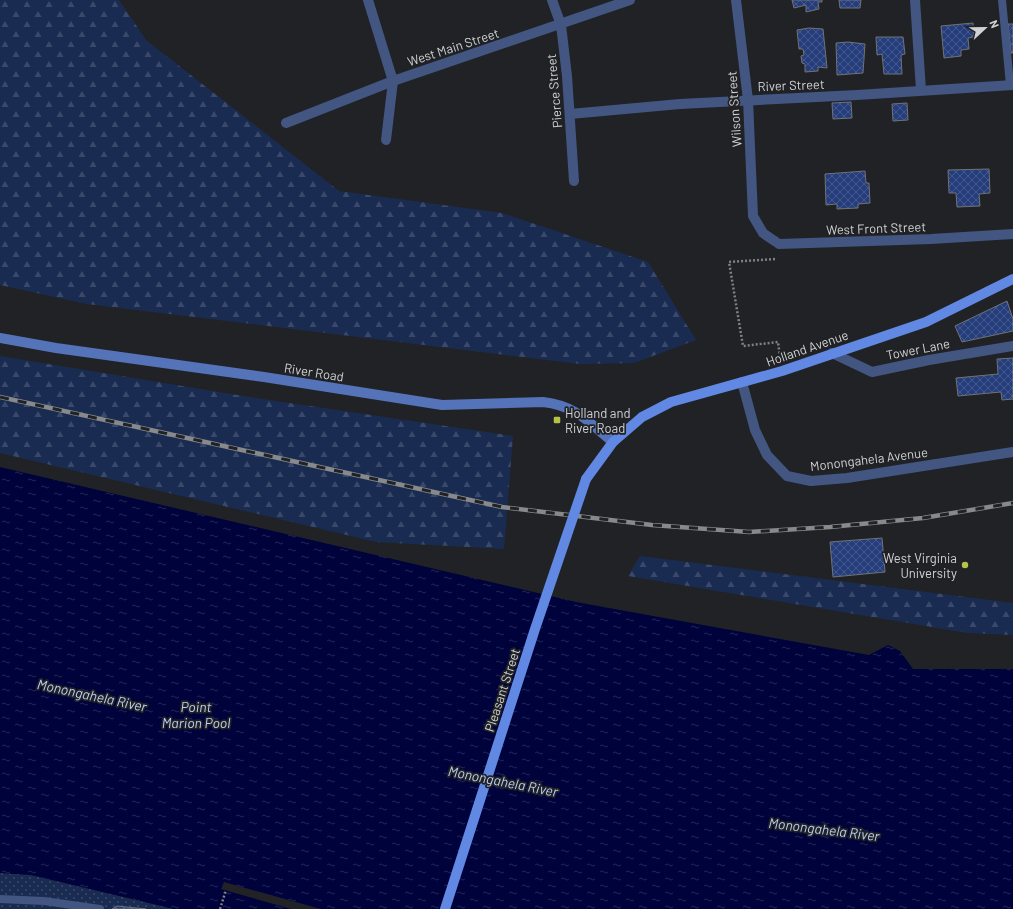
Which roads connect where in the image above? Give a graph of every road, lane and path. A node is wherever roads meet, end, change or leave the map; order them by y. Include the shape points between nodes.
1 (368, 0) edge
2 (552, 0) edge
3 (630, 0) edge
4 (736, 0) edge
5 (915, 0) edge
6 (1002, 0) edge
7 (561, 25) junction
8 (393, 81) junction
9 (1012, 85) edge
10 (921, 90) junction
11 (748, 100) junction
12 (570, 114) junction
13 (286, 123) dead end
14 (386, 140) dead end
15 (574, 181) dead end
16 (1013, 234) edge
17 (779, 244) junction
18 (1013, 279) edge
19 (0, 338) edge
20 (1013, 346) edge
21 (832, 353) junction
22 (782, 371) junction
23 (742, 382) junction
24 (613, 442) junction
25 (1013, 452) edge
26 (226, 890) dead end
27 (0, 899) edge
28 (100, 909) edge
29 (220, 909) edge
30 (445, 909) edge

1 - 8 street
2 - 7 street, Pierce Street
3 - 7 street, West Main Street
4 - 11 street, Wilson Street
5 - 10 street
6 - 9 lane
7 - 8 street, West Main Street
7 - 12 street, Pierce Street
8 - 13 street, West Main Street
8 - 14 street
9 - 10 street, River Street
10 - 11 street, River Street
11 - 12 street, River Street
11 - 17 street, Wilson Street via 753,216 763,233
12 - 15 street, Pierce Street
16 - 17 street, West Front Street
17 - 22 path via 780,258 729,262 743,346 778,342
18 - 21 main road, Holland Avenue via 926,322
19 - 24 street, River Road via 442,405 537,402 558,404 573,409
20 - 21 street, Tower Lane via 872,372
21 - 22 main road, Holland Avenue
22 - 23 main road, Holland Avenue
23 - 24 main road, Holland Avenue via 671,402 642,417
23 - 25 street, Monongahela Avenue via 755,430 767,455 787,476 811,481 847,478
24 - 30 main road, Pleasant Street, bridge via 586,479
26 - 29 path
27 - 28 lane via 44,901

